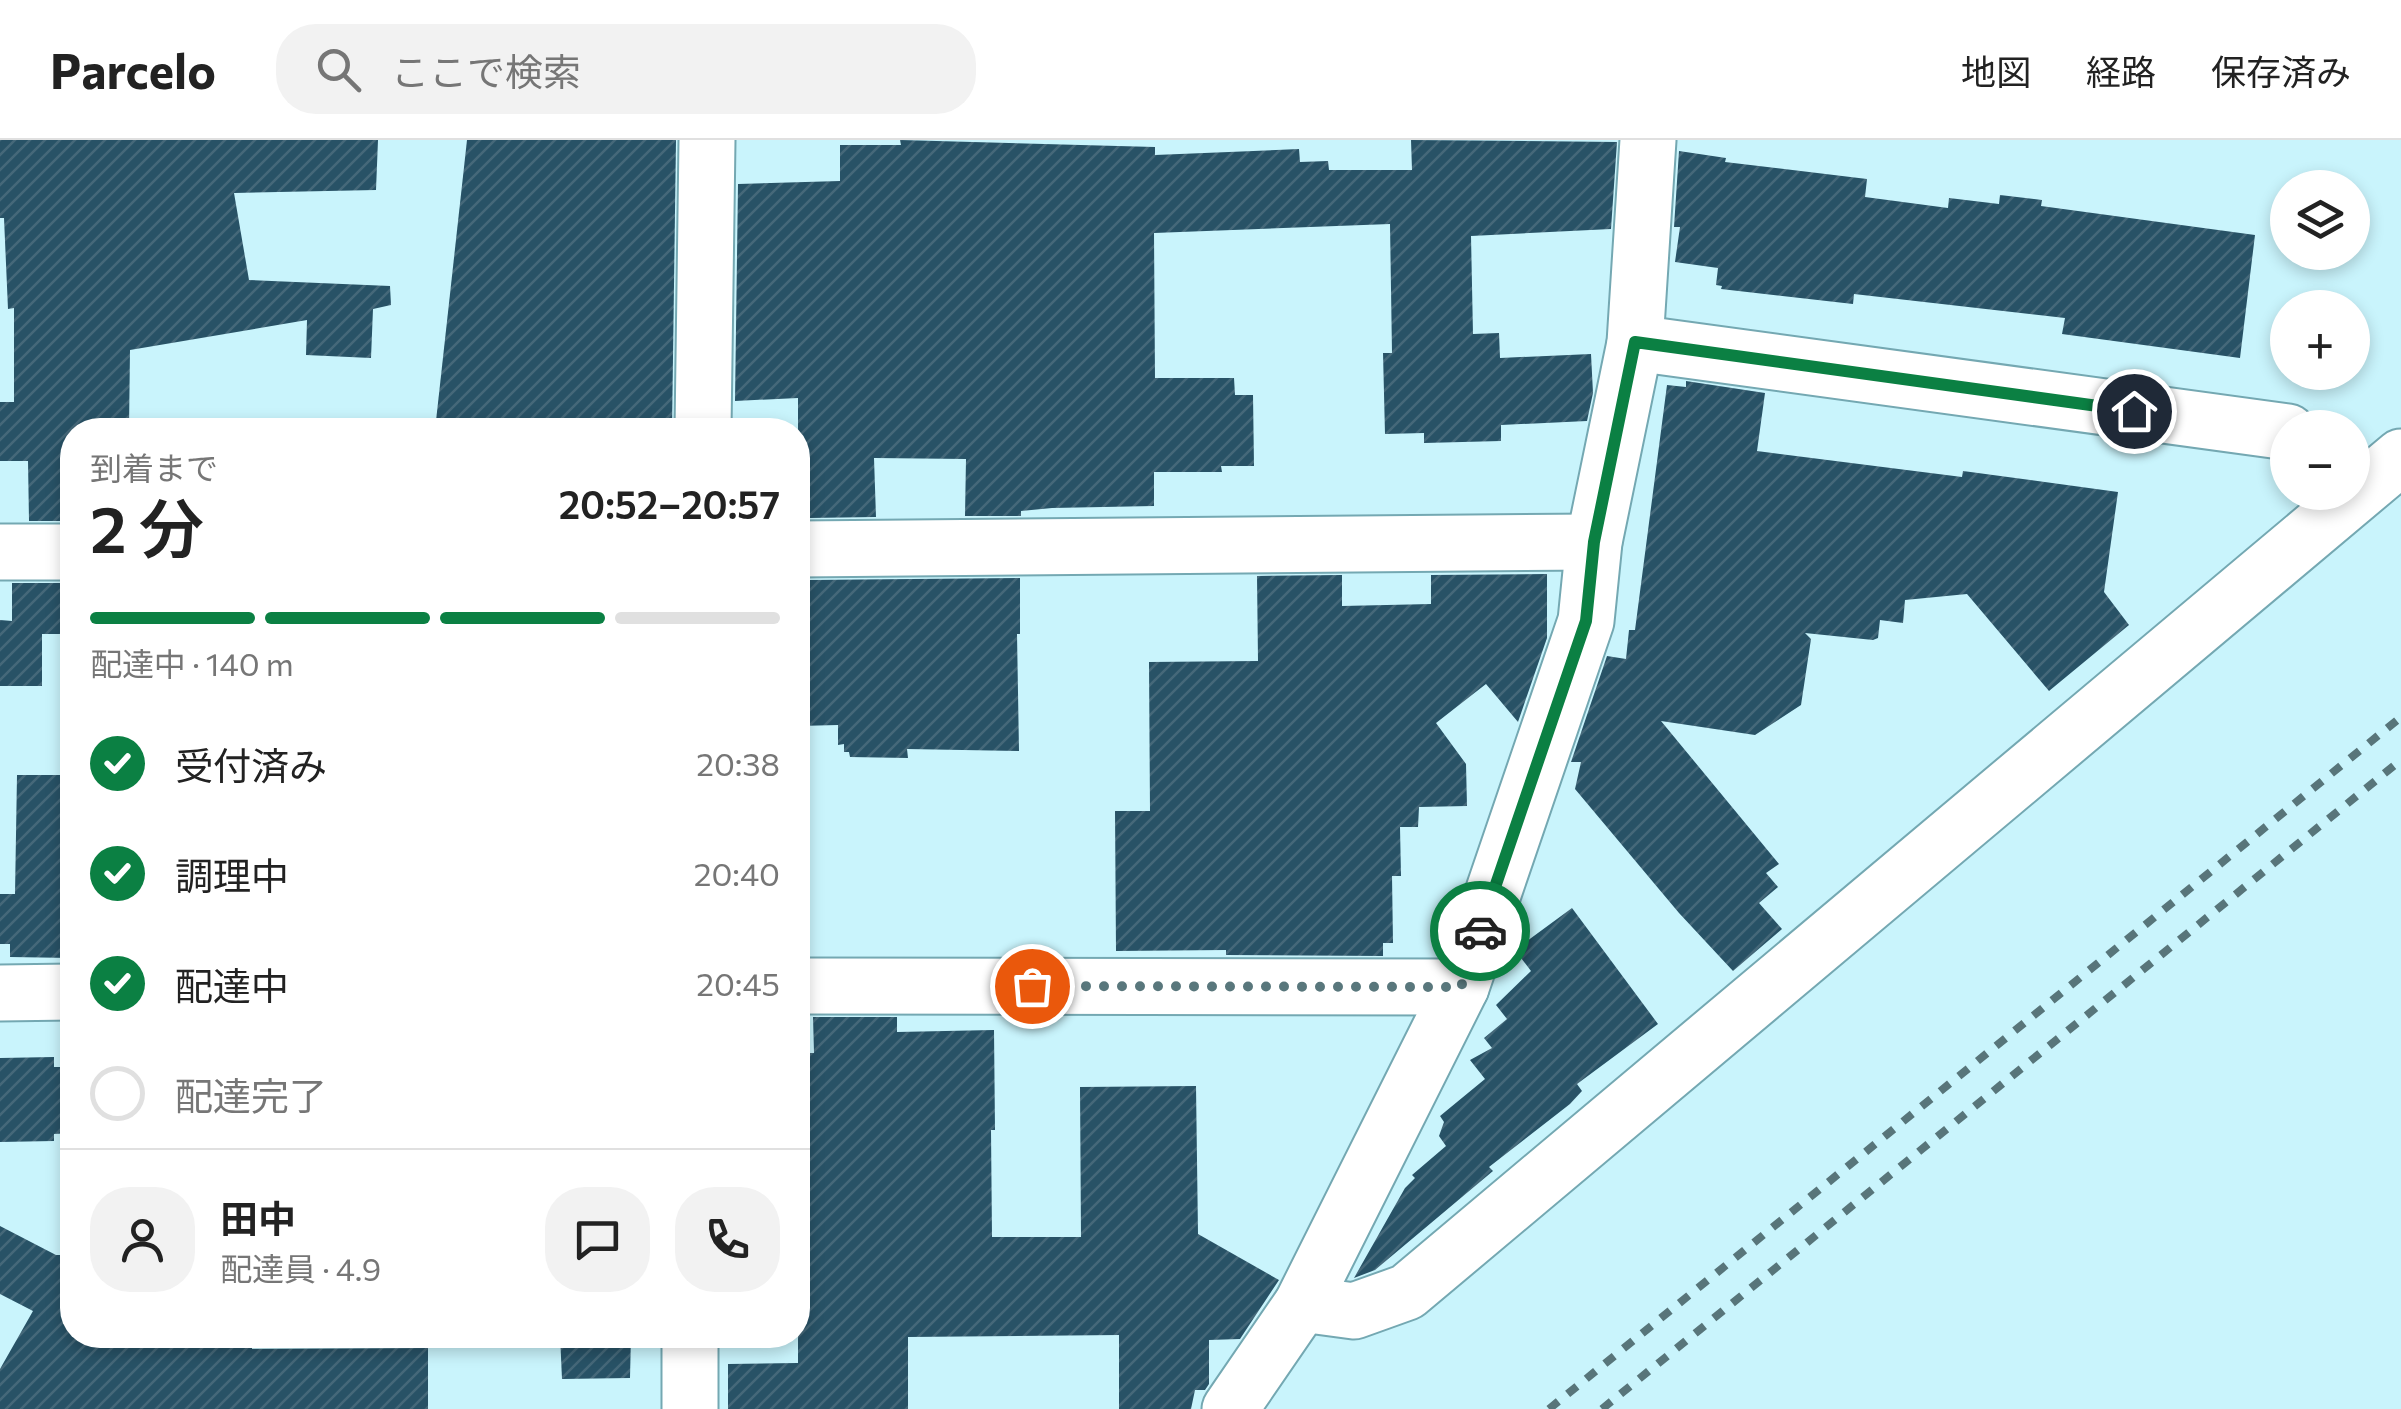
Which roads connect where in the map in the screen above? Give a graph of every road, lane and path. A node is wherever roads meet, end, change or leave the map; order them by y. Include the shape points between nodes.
1 (707, 140) edge
2 (1648, 140) edge
3 (1635, 342) junction
4 (703, 418) edge
5 (2270, 430) edge
6 (2370, 443) edge
7 (2401, 447) edge
8 (2401, 457) edge
9 (1594, 542) junction
10 (810, 549) edge
11 (0, 552) edge
12 (60, 552) edge
13 (810, 986) edge
14 (1461, 987) junction
15 (60, 992) edge
16 (0, 993) edge
17 (1302, 1304) junction
18 (690, 1348) edge
19 (690, 1409) edge
20 (1230, 1409) edge

1 - 4 street
2 - 3 street
3 - 5 street
3 - 9 street
6 - 7 street
8 - 17 street via 1406,1292 1354,1311
9 - 10 street
9 - 14 street via 1586,621
11 - 12 street
13 - 14 street
14 - 17 street
15 - 16 street
17 - 20 street
18 - 19 street

